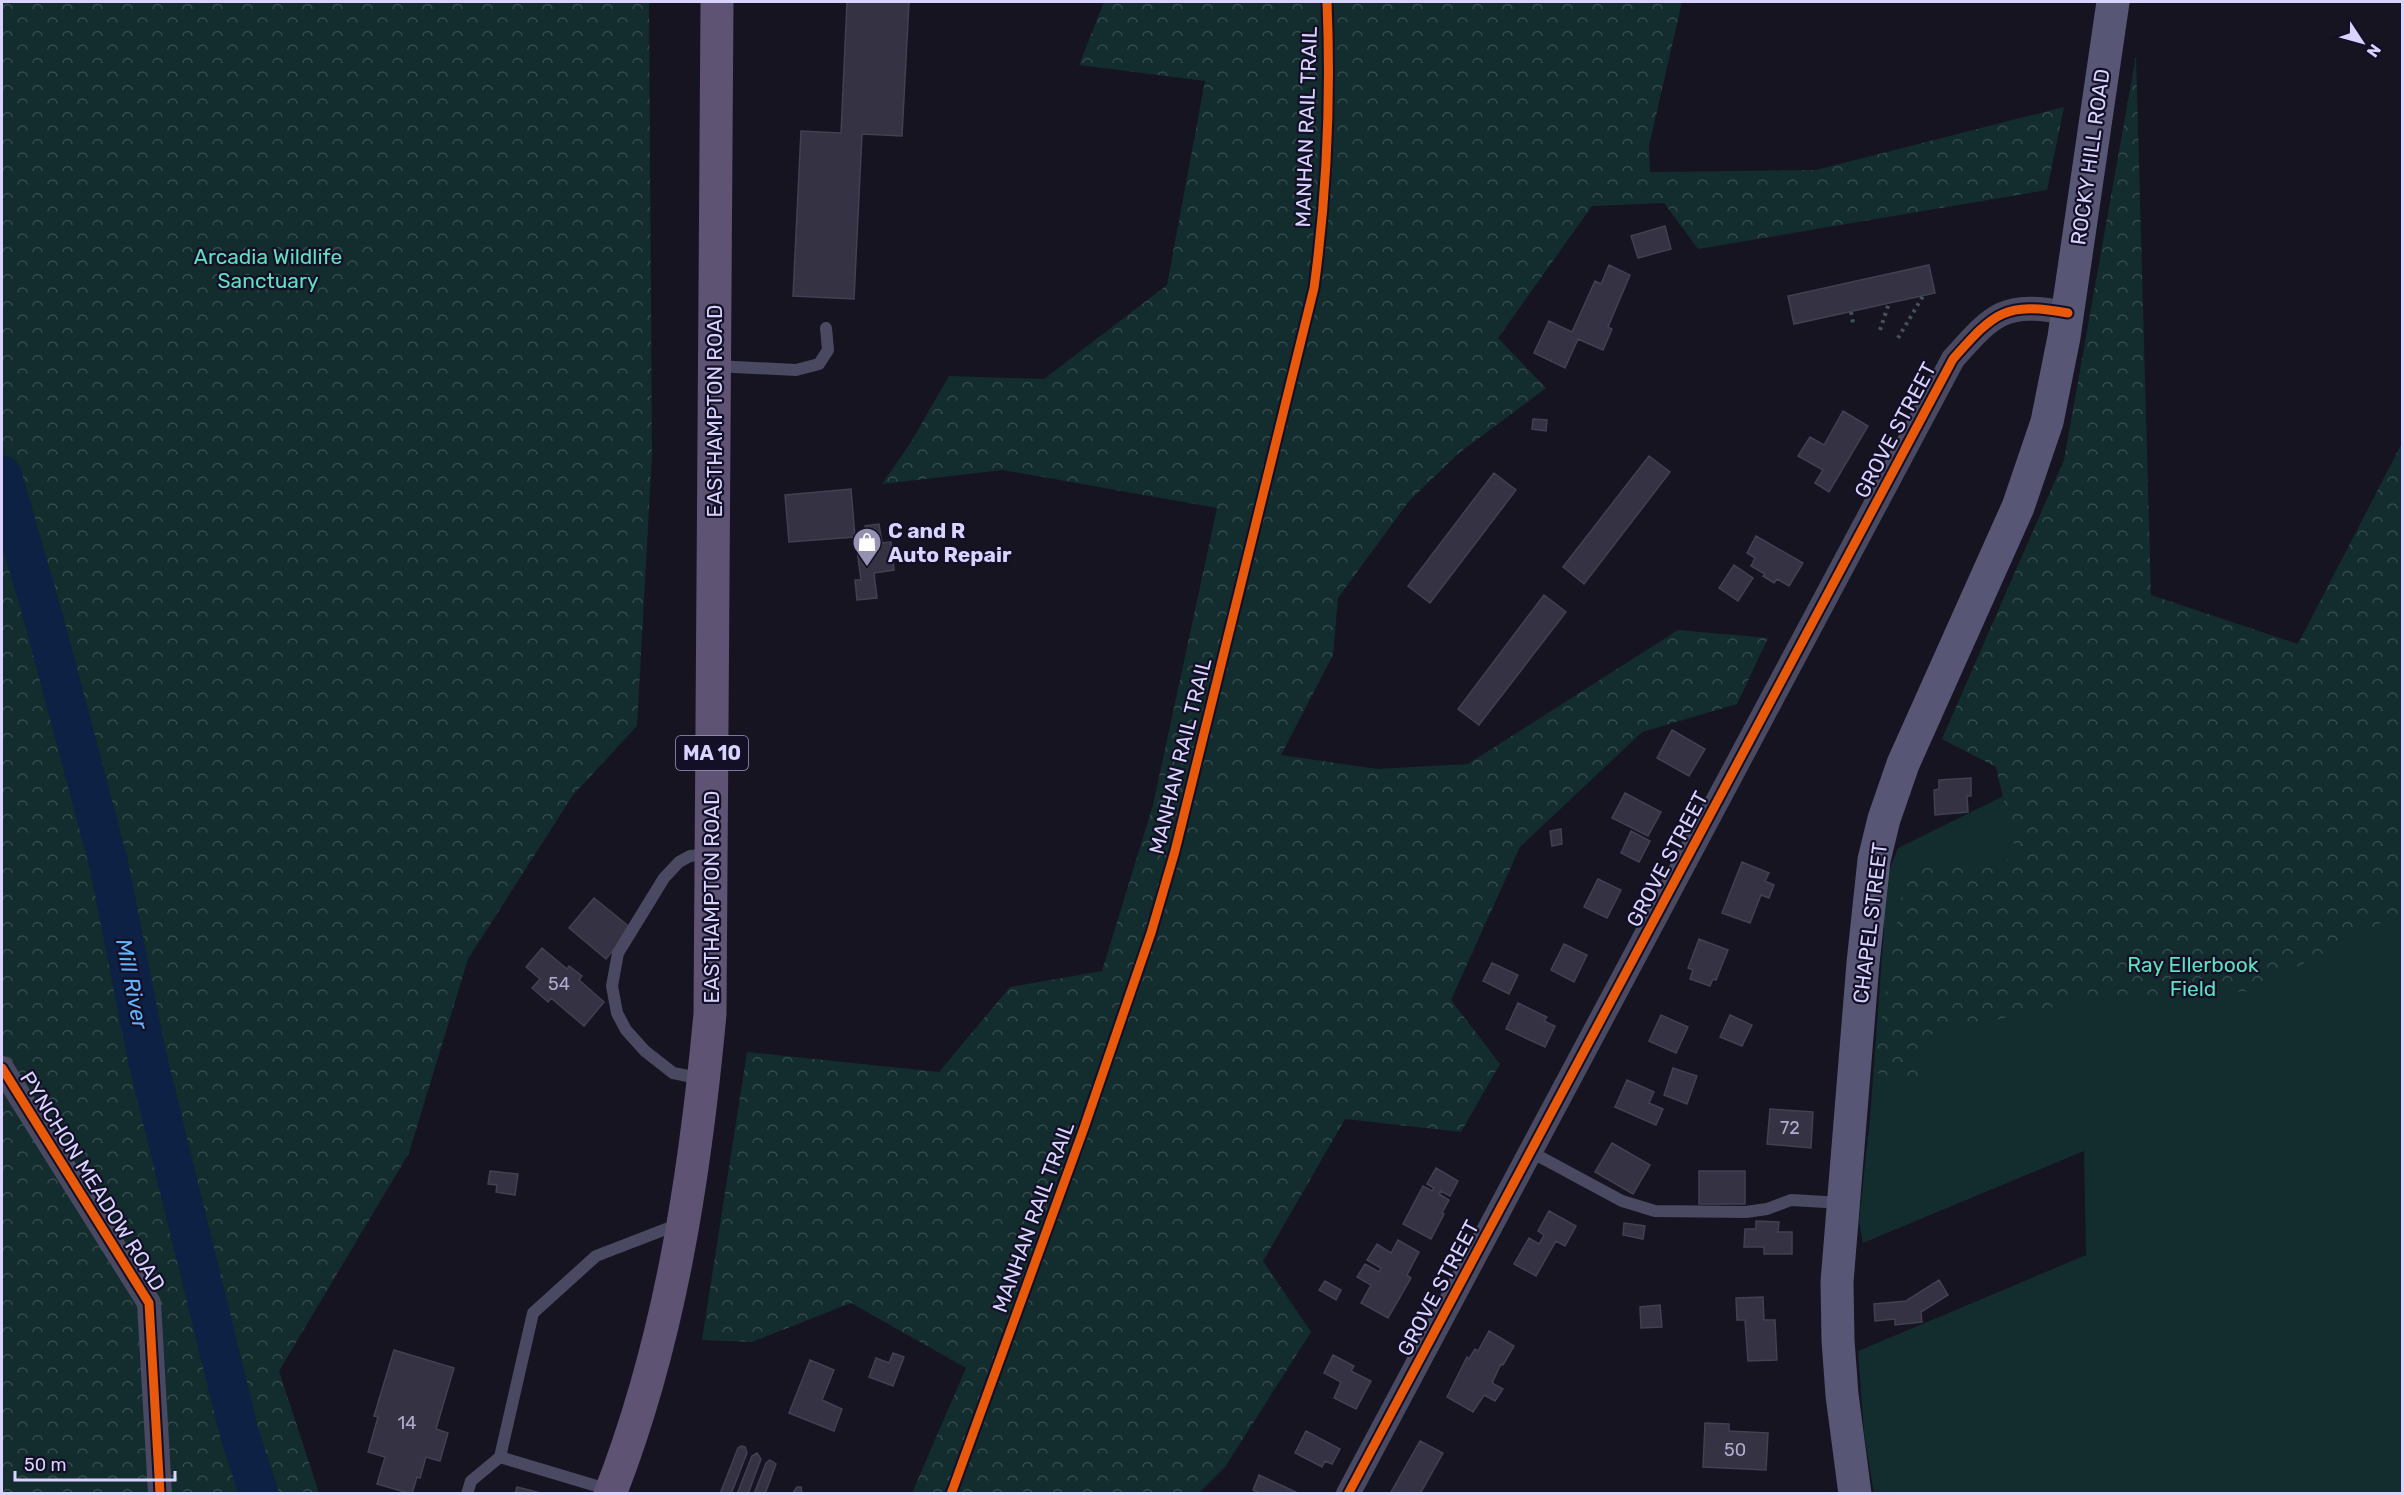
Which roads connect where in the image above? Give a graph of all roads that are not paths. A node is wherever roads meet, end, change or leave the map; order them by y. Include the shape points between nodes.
1 (717, 2) edge
2 (2113, 2) edge
3 (2068, 313) junction
4 (826, 328) dead end
5 (714, 366) junction
6 (711, 854) junction
7 (2, 1068) edge
8 (704, 1079) junction
9 (1531, 1152) junction
10 (1842, 1203) junction
11 (683, 1223) junction
12 (500, 1457) junction
13 (611, 1492) edge
14 (160, 1494) edge
15 (467, 1494) edge
16 (1348, 1494) edge
17 (1855, 1494) edge

1 - 5 main road, EASTHAMPTON ROAD / MA 10
2 - 3 main road, ROCKY HILL ROAD
3 - 9 street, GROVE STREET via 2039,308 2003,313 1980,328 1953,359
3 - 10 main road, CHAPEL STREET via 2047,422 2026,485 1903,764 1884,819 1869,896
4 - 5 lane via 828,350 819,364 796,370
5 - 6 main road, EASTHAMPTON ROAD / MA 10
6 - 8 main road, EASTHAMPTON ROAD / MA 10 via 710,1014
6 - 8 lane via 690,856 664,878 618,953 612,986 617,1013 645,1051 673,1073
7 - 14 street, PYNCHON MEADOW ROAD via 150,1304
8 - 11 main road, EASTHAMPTON ROAD / MA 10
9 - 10 lane via 1622,1201 1654,1211 1746,1212 1791,1200
9 - 16 street, GROVE STREET
10 - 17 main road, CHAPEL STREET via 1838,1340
11 - 12 lane via 596,1256 533,1313
11 - 13 main road, EASTHAMPTON ROAD / MA 10 via 652,1364
12 - 13 lane
12 - 15 lane via 471,1481

